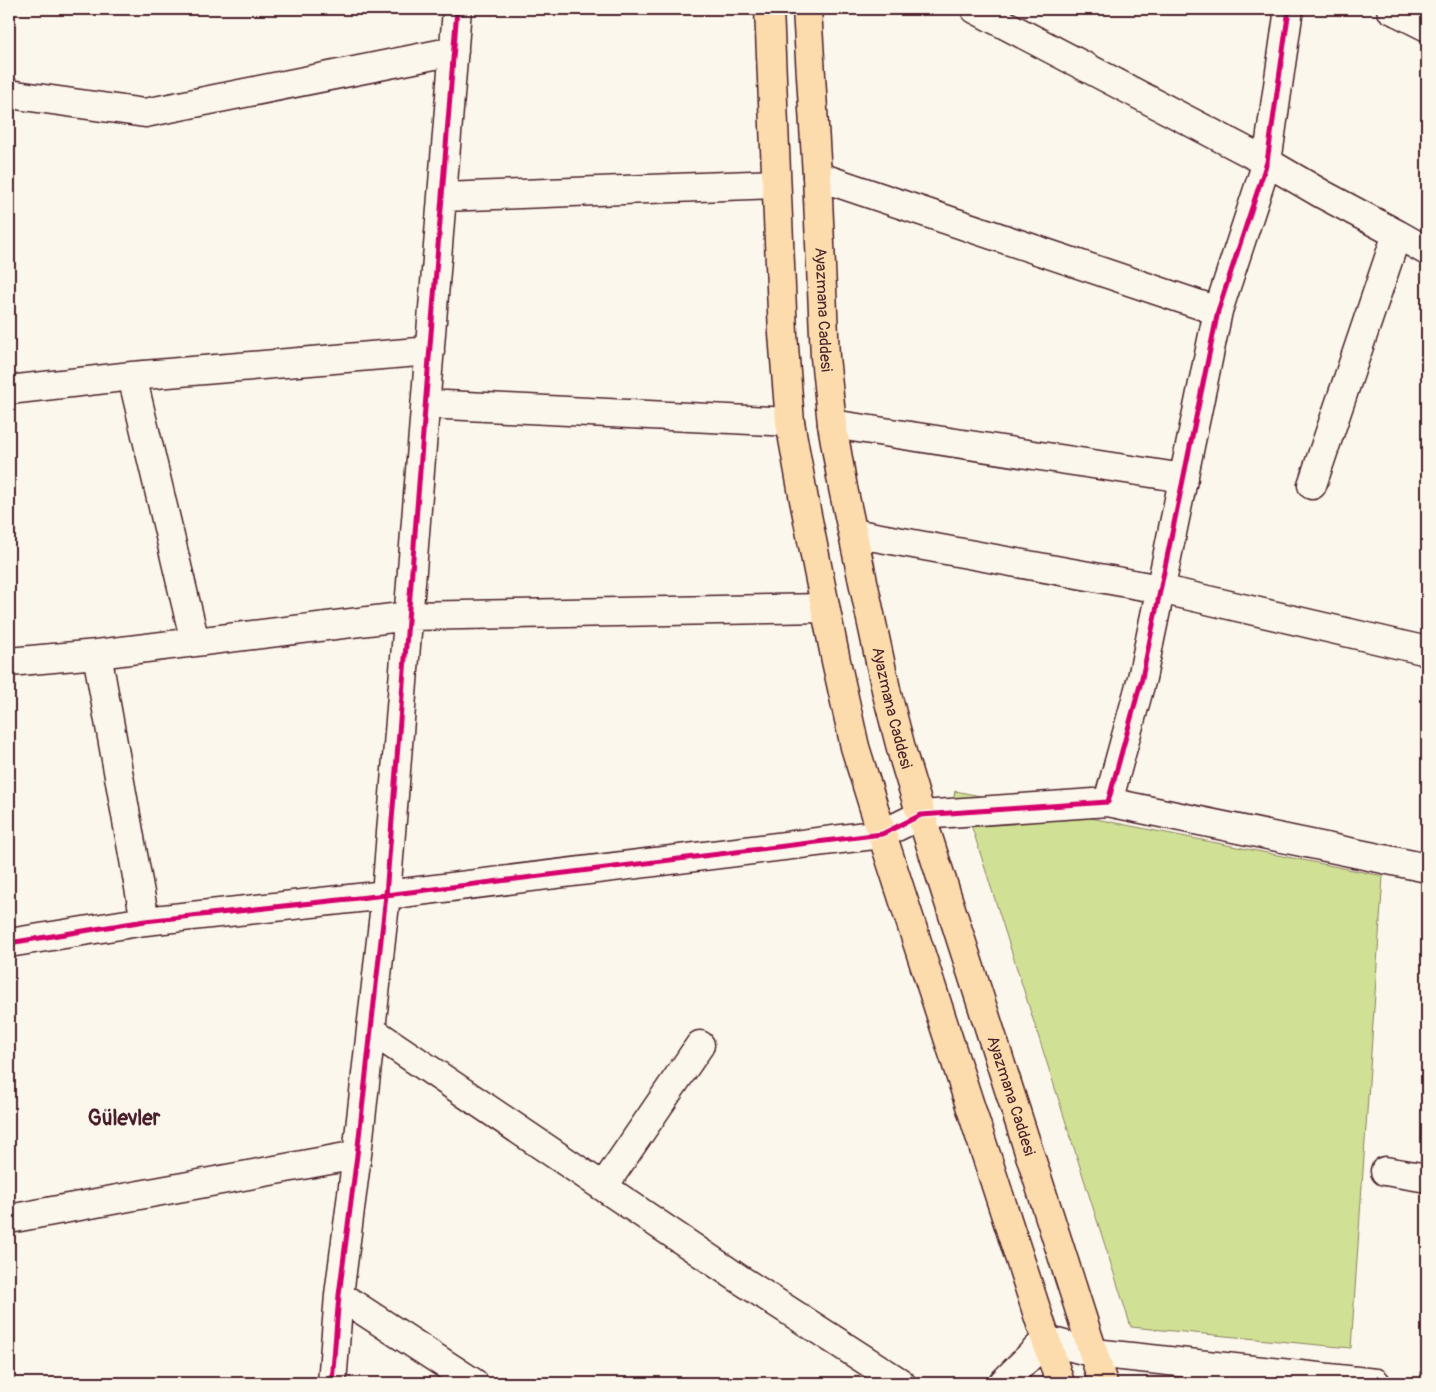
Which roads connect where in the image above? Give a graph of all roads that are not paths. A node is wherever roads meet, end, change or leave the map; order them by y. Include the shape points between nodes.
1 (457, 9) edge
2 (769, 9) edge
3 (807, 9) edge
4 (975, 9) edge
5 (1289, 9) edge
6 (1391, 9) edge
7 (1427, 27) edge
8 (454, 51) junction
9 (9, 94) edge
10 (1267, 162) junction
11 (817, 176) junction
12 (776, 184) junction
13 (443, 197) junction
14 (1397, 234) junction
15 (1427, 251) edge
16 (1218, 311) junction
17 (430, 351) junction
18 (132, 376) junction
19 (9, 390) edge
20 (426, 404) junction
21 (790, 422) junction
22 (832, 424) junction
23 (1184, 478) junction
24 (1312, 485) dead end
25 (853, 533) junction
26 (1160, 589) junction
27 (825, 608) junction
28 (408, 616) junction
29 (195, 642) junction
30 (1427, 651) edge
31 (97, 654) junction
32 (9, 662) edge
33 (1108, 802) junction
34 (921, 815) junction
35 (882, 834) junction
36 (1427, 868) edge
37 (386, 895) junction
38 (145, 921) junction
39 (9, 943) edge
40 (371, 1030) junction
41 (700, 1045) dead end
42 (357, 1155) junction
43 (1385, 1171) dead end
44 (1427, 1178) edge
45 (603, 1186) junction
46 (9, 1219) edge
47 (339, 1295) junction
48 (1046, 1340) junction
49 (1094, 1353) junction
50 (332, 1383) edge
51 (474, 1383) edge
52 (901, 1383) edge
53 (1003, 1383) edge
54 (1060, 1383) edge
55 (1103, 1383) edge
56 (1376, 1383) edge

1 - 8 street
2 - 12 main road
3 - 11 main road, Ayazmana Caddesi
4 - 10 street
5 - 10 street
6 - 7 street
8 - 9 street via 145,113
8 - 13 street
10 - 14 street
10 - 16 street
11 - 16 street
11 - 22 main road, Ayazmana Caddesi via 825,357
12 - 13 street
12 - 21 main road
13 - 17 street
14 - 15 street
14 - 24 street
16 - 23 street
17 - 18 street
17 - 20 street
18 - 19 street
18 - 29 street
20 - 21 street
20 - 28 street
21 - 27 main road
22 - 23 street
22 - 25 main road, Ayazmana Caddesi
23 - 26 street
25 - 26 street
25 - 34 main road, Ayazmana Caddesi via 887,694
26 - 30 street
26 - 33 street via 1142,678
27 - 28 street
27 - 35 main road via 855,747
28 - 29 street
28 - 37 street
29 - 31 street
31 - 32 street
31 - 38 street
33 - 34 street
33 - 36 street
34 - 35 street
34 - 49 main road, Ayazmana Caddesi
35 - 37 street
35 - 48 main road
37 - 38 street
37 - 40 street
38 - 39 street
40 - 42 street
40 - 45 street
41 - 45 street
42 - 46 street
42 - 47 street
43 - 44 street
45 - 52 street via 740,1280
47 - 50 street
47 - 51 street
48 - 49 street
48 - 53 street
48 - 54 main road
49 - 55 main road, Ayazmana Caddesi
49 - 56 street

